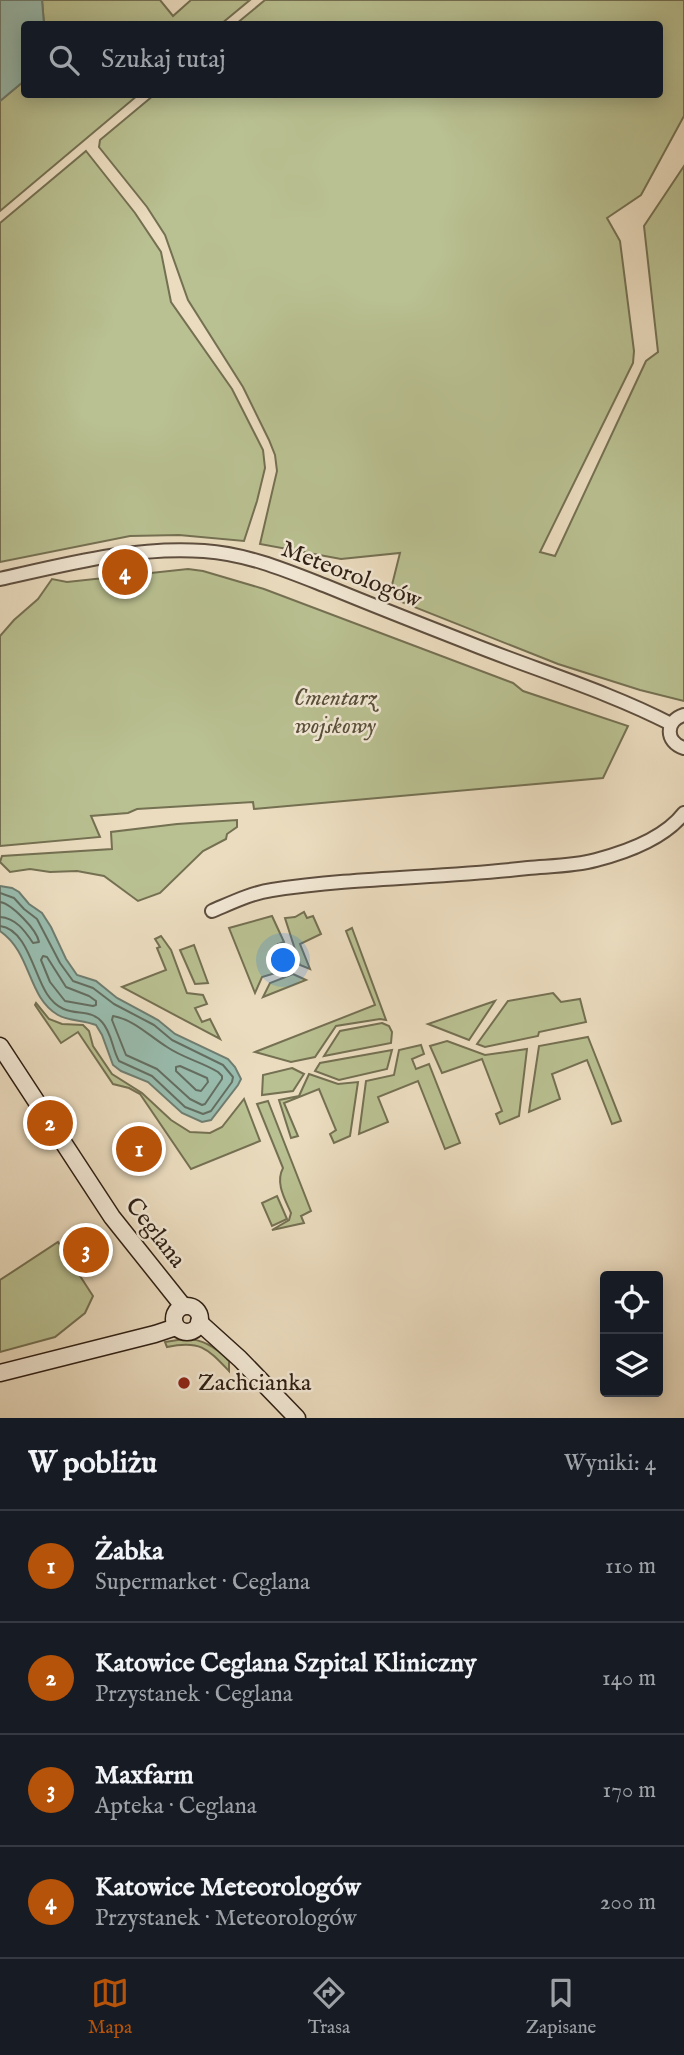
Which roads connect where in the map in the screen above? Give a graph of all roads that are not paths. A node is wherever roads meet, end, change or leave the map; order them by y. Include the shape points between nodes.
1 (0, 579) edge
2 (684, 715) edge
3 (671, 724) junction
4 (684, 748) edge
5 (684, 813) edge
6 (212, 911) dead end
7 (0, 1046) edge
8 (183, 1306) junction
9 (199, 1322) junction
10 (176, 1327) junction
11 (0, 1373) edge
12 (297, 1418) edge

1 - 3 street, Meteorologów via 139,551 206,551 241,557 293,573
2 - 3 street
3 - 4 street via 670,738
5 - 6 street via 673,826 645,843 595,860 269,890
7 - 8 street, Ceglana via 112,1217
8 - 9 street via 195,1308
8 - 10 street via 174,1316
9 - 10 street via 190,1331
9 - 12 street
10 - 11 street

